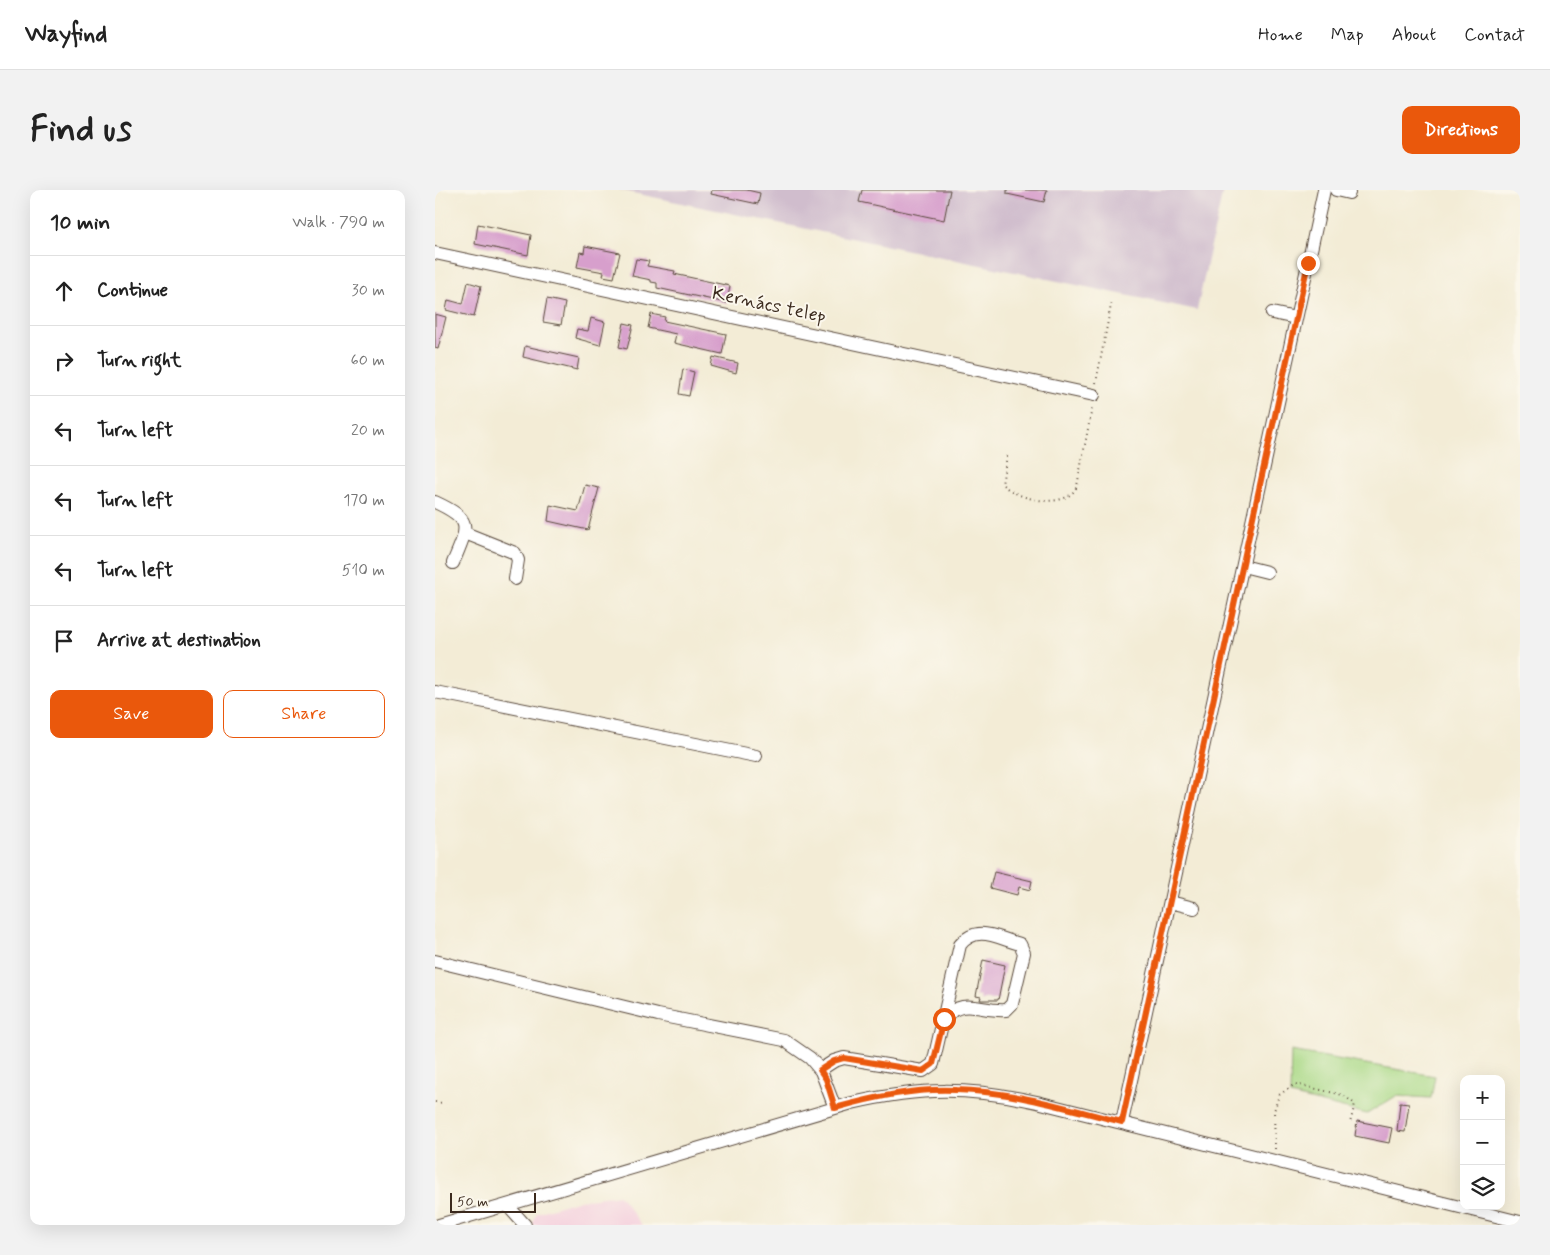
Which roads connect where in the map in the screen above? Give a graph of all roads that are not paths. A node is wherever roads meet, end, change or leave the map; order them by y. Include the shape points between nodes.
1 (1324, 190) edge
2 (1336, 190) edge
3 (1349, 193) dead end
4 (435, 253) edge
5 (1273, 313) dead end
6 (1296, 318) junction
7 (1094, 394) road end
8 (435, 502) edge
9 (465, 533) junction
10 (453, 563) dead end
11 (1243, 566) junction
12 (1267, 572) dead end
13 (515, 579) dead end
14 (435, 692) edge
15 (755, 756) dead end
16 (1170, 902) junction
17 (1194, 908) dead end
18 (435, 961) edge
19 (944, 1019) junction
20 (820, 1070) junction
21 (835, 1108) junction
22 (1122, 1122) junction
23 (507, 1205) junction
24 (1520, 1222) edge
25 (439, 1225) edge
26 (525, 1225) edge

1 - 6 street
2 - 3 street
4 - 7 street, Kernács telep
5 - 6 street
6 - 11 street
8 - 9 street via 461,517
9 - 10 street
9 - 13 street via 515,553 518,560
11 - 12 street
11 - 16 street
14 - 15 street
16 - 17 street
16 - 22 street
18 - 20 street via 658,1015 784,1040 804,1053
19 - 19 street via 960,945 967,937 977,932 1020,944 1024,953 1012,1004 1006,1010 961,1005
19 - 20 street via 933,1064 923,1071 844,1058
20 - 21 street
21 - 22 street via 907,1092 957,1090 1005,1095
21 - 23 street
22 - 24 street
23 - 25 street
23 - 26 street

